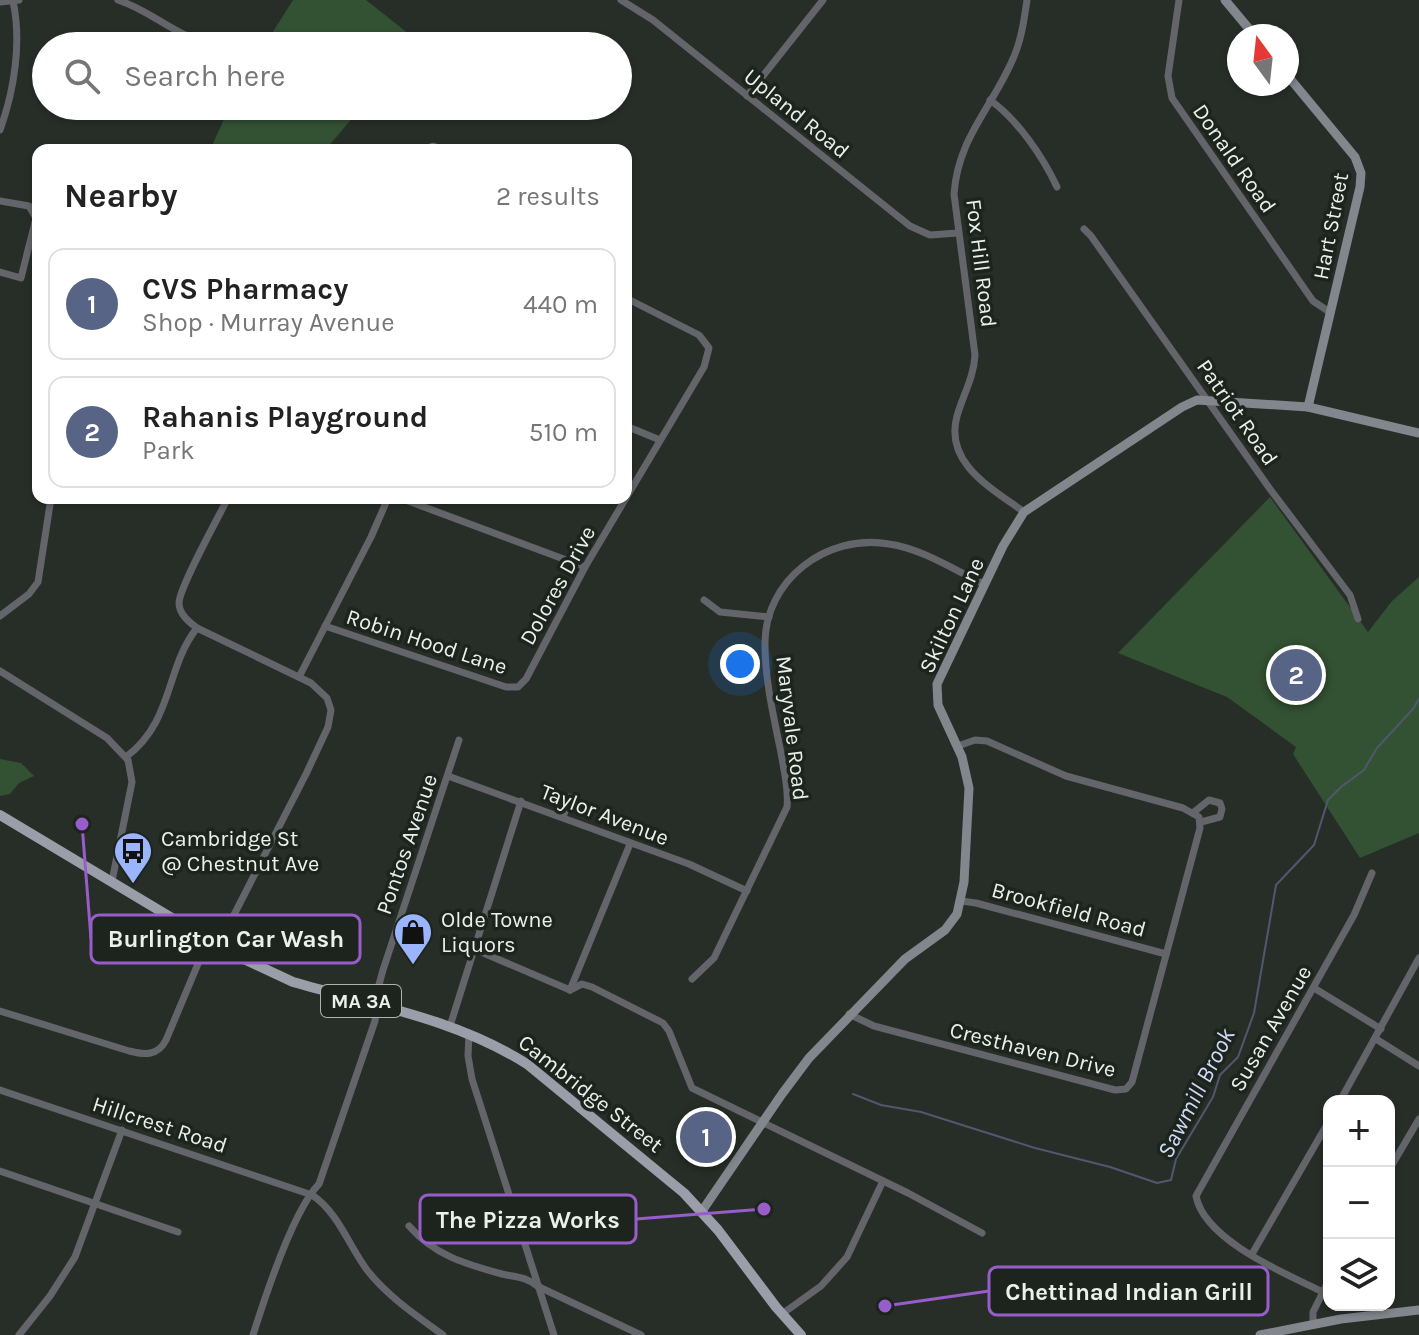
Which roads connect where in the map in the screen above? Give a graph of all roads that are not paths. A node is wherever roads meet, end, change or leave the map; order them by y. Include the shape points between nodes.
1 (118, 0) edge
2 (621, 0) edge
3 (823, 0) edge
4 (1027, 0) edge
5 (1179, 0) edge
6 (1225, 0) edge
7 (16, 1) edge
8 (0, 2) edge
9 (638, 4) edge
10 (1245, 24) edge
11 (183, 32) edge
12 (1299, 89) edge
13 (747, 96) junction
14 (990, 100) junction
15 (0, 130) edge
16 (1057, 187) dead end
17 (0, 201) edge
18 (32, 210) edge
19 (1084, 229) dead end
20 (32, 232) edge
21 (958, 233) junction
22 (0, 272) edge
23 (632, 301) edge
24 (1331, 313) junction
25 (1208, 399) junction
26 (1308, 407) junction
27 (632, 428) edge
28 (1419, 433) edge
29 (660, 440) junction
30 (632, 488) edge
31 (50, 504) edge
32 (225, 504) edge
33 (385, 504) edge
34 (416, 504) edge
35 (622, 504) edge
36 (1024, 512) junction
37 (585, 567) junction
38 (984, 584) junction
39 (704, 600) dead end
40 (0, 616) edge
41 (769, 617) junction
42 (1358, 619) dead end
43 (325, 626) junction
44 (197, 628) junction
45 (0, 671) edge
46 (299, 677) junction
47 (518, 687) joint
48 (459, 740) dead end
49 (958, 746) junction
50 (126, 757) junction
51 (448, 776) junction
52 (570, 797) dead end
53 (521, 801) junction
54 (1194, 812) junction
55 (0, 815) edge
56 (563, 817) junction
57 (1201, 822) junction
58 (630, 844) junction
59 (1372, 873) dead end
60 (112, 881) junction
61 (747, 891) junction
62 (961, 901) junction
63 (213, 943) junction
64 (474, 949) junction
65 (1166, 954) junction
66 (1419, 958) edge
67 (692, 979) dead end
68 (1314, 988) junction
69 (570, 990) junction
70 (376, 1005) junction
71 (0, 1011) edge
72 (849, 1014) junction
73 (450, 1026) junction
74 (1381, 1029) junction
75 (469, 1033) junction
76 (1376, 1039) junction
77 (1419, 1066) edge
78 (0, 1090) edge
79 (1343, 1095) edge
80 (745, 1114) junction
81 (1419, 1119) edge
82 (763, 1122) junction
83 (122, 1130) junction
84 (1323, 1131) edge
85 (754, 1134) junction
86 (1391, 1167) edge
87 (0, 1171) edge
88 (883, 1181) junction
89 (309, 1194) junction
90 (96, 1203) junction
91 (702, 1211) junction
92 (409, 1226) dead end
93 (178, 1232) dead end
94 (982, 1233) dead end
95 (1252, 1254) junction
96 (537, 1286) junction
97 (1323, 1292) joint
98 (1418, 1306) edge
99 (782, 1314) junction
100 (1313, 1324) junction
101 (19, 1335) edge
102 (253, 1335) edge
103 (443, 1335) edge
104 (554, 1335) edge
105 (641, 1335) edge
106 (801, 1335) edge
107 (1260, 1335) edge

1 - 11 street
2 - 9 street, Upland Road
3 - 13 street
4 - 14 street, Fox Hill Road via 1015,56
5 - 24 street, Donald Road via 1168,76 1172,98 1314,303
6 - 10 street
7 - 8 street
7 - 15 street via 13,88
9 - 13 street, Upland Road
12 - 24 street, Hart Street via 1360,169
13 - 21 street, Upland Road via 914,229 934,235
14 - 16 street via 1013,121
14 - 21 street, Fox Hill Road via 958,166
17 - 18 street
19 - 25 street, Patriot Road
20 - 22 street via 21,278
21 - 36 street, Fox Hill Road via 975,355 956,420 955,443 969,467
23 - 29 street, Dolores Drive via 699,335 709,348 704,367
24 - 26 street, Hart Street
25 - 26 street, Skilton Lane
25 - 36 street, Skilton Lane via 1187,404
25 - 42 street, Patriot Road via 1351,597
26 - 28 street, Skilton Lane
27 - 29 street
29 - 30 street, Dolores Drive
31 - 40 street via 38,582
32 - 44 street via 179,599 184,616
33 - 43 street
34 - 37 street
35 - 37 street, Dolores Drive
36 - 38 street, Skilton Lane
37 - 47 street, Dolores Drive
38 - 41 street, Maryvale Road via 902,546 849,544 820,555 795,573
38 - 49 street, Skilton Lane via 937,687 938,705
39 - 41 street via 720,612
41 - 61 street, Maryvale Road via 765,655 787,803
43 - 46 street
43 - 47 street, Robin Hood Lane
44 - 46 street
44 - 50 street via 158,720
45 - 50 street via 107,738
46 - 63 street via 327,698 329,724 260,866
48 - 51 street, Pontos Avenue
49 - 54 street, Cresthaven Drive via 987,741 1066,776
49 - 62 street, Skilton Lane via 969,796
50 - 60 street via 132,782
51 - 53 street, Taylor Avenue
51 - 70 street, Pontos Avenue
52 - 56 street
53 - 56 street, Taylor Avenue
53 - 64 street
54 - 57 street
54 - 57 street, Cresthaven Drive via 1209,800 1220,803 1218,818
55 - 60 main road, Cambridge Street / MA 3A
56 - 58 street, Taylor Avenue
57 - 65 street, Cresthaven Drive
58 - 61 street, Taylor Avenue
58 - 69 street
59 - 68 street, Susan Avenue
60 - 63 main road, Cambridge Street / MA 3A
61 - 67 street, Maryvale Road via 713,960
62 - 65 street, Brookfield Road
62 - 72 street, Skilton Lane via 949,926 905,959
63 - 70 main road, Cambridge Street / MA 3A via 280,977
63 - 71 street via 156,1052 129,1051
64 - 69 street
64 - 73 street
65 - 72 street, Cresthaven Drive via 1133,1080 1121,1091 874,1026
66 - 74 street
68 - 74 street
68 - 95 street, Susan Avenue via 1196,1198 1215,1228
69 - 80 street via 582,984 592,987 663,1023 692,1088
70 - 73 main road, Cambridge Street / MA 3A
70 - 89 street, Pontos Avenue via 319,1184
72 - 82 street, Skilton Lane
73 - 75 main road, Cambridge Street / MA 3A
74 - 76 street
75 - 91 main road, Cambridge Street / MA 3A via 536,1071
75 - 96 street via 472,1079
76 - 77 street
76 - 79 street
78 - 83 street, Hillcrest Road
80 - 82 street
80 - 85 street
81 - 86 street
82 - 85 street, Skilton Lane
82 - 88 street
83 - 89 street, Hillcrest Road
83 - 90 street
84 - 95 street
85 - 91 street, Skilton Lane
87 - 90 street
88 - 94 street
88 - 99 street via 847,1257 821,1286
89 - 102 street, Pontos Avenue
89 - 103 street via 327,1209 380,1285
90 - 93 street
90 - 101 street via 70,1265
91 - 99 main road, Cambridge Street / MA 3A
92 - 96 street via 442,1255 529,1279
95 - 97 street
96 - 104 street
96 - 105 street
97 - 100 street
98 - 100 street
99 - 106 main road, Cambridge Street / MA 3A
100 - 107 street

